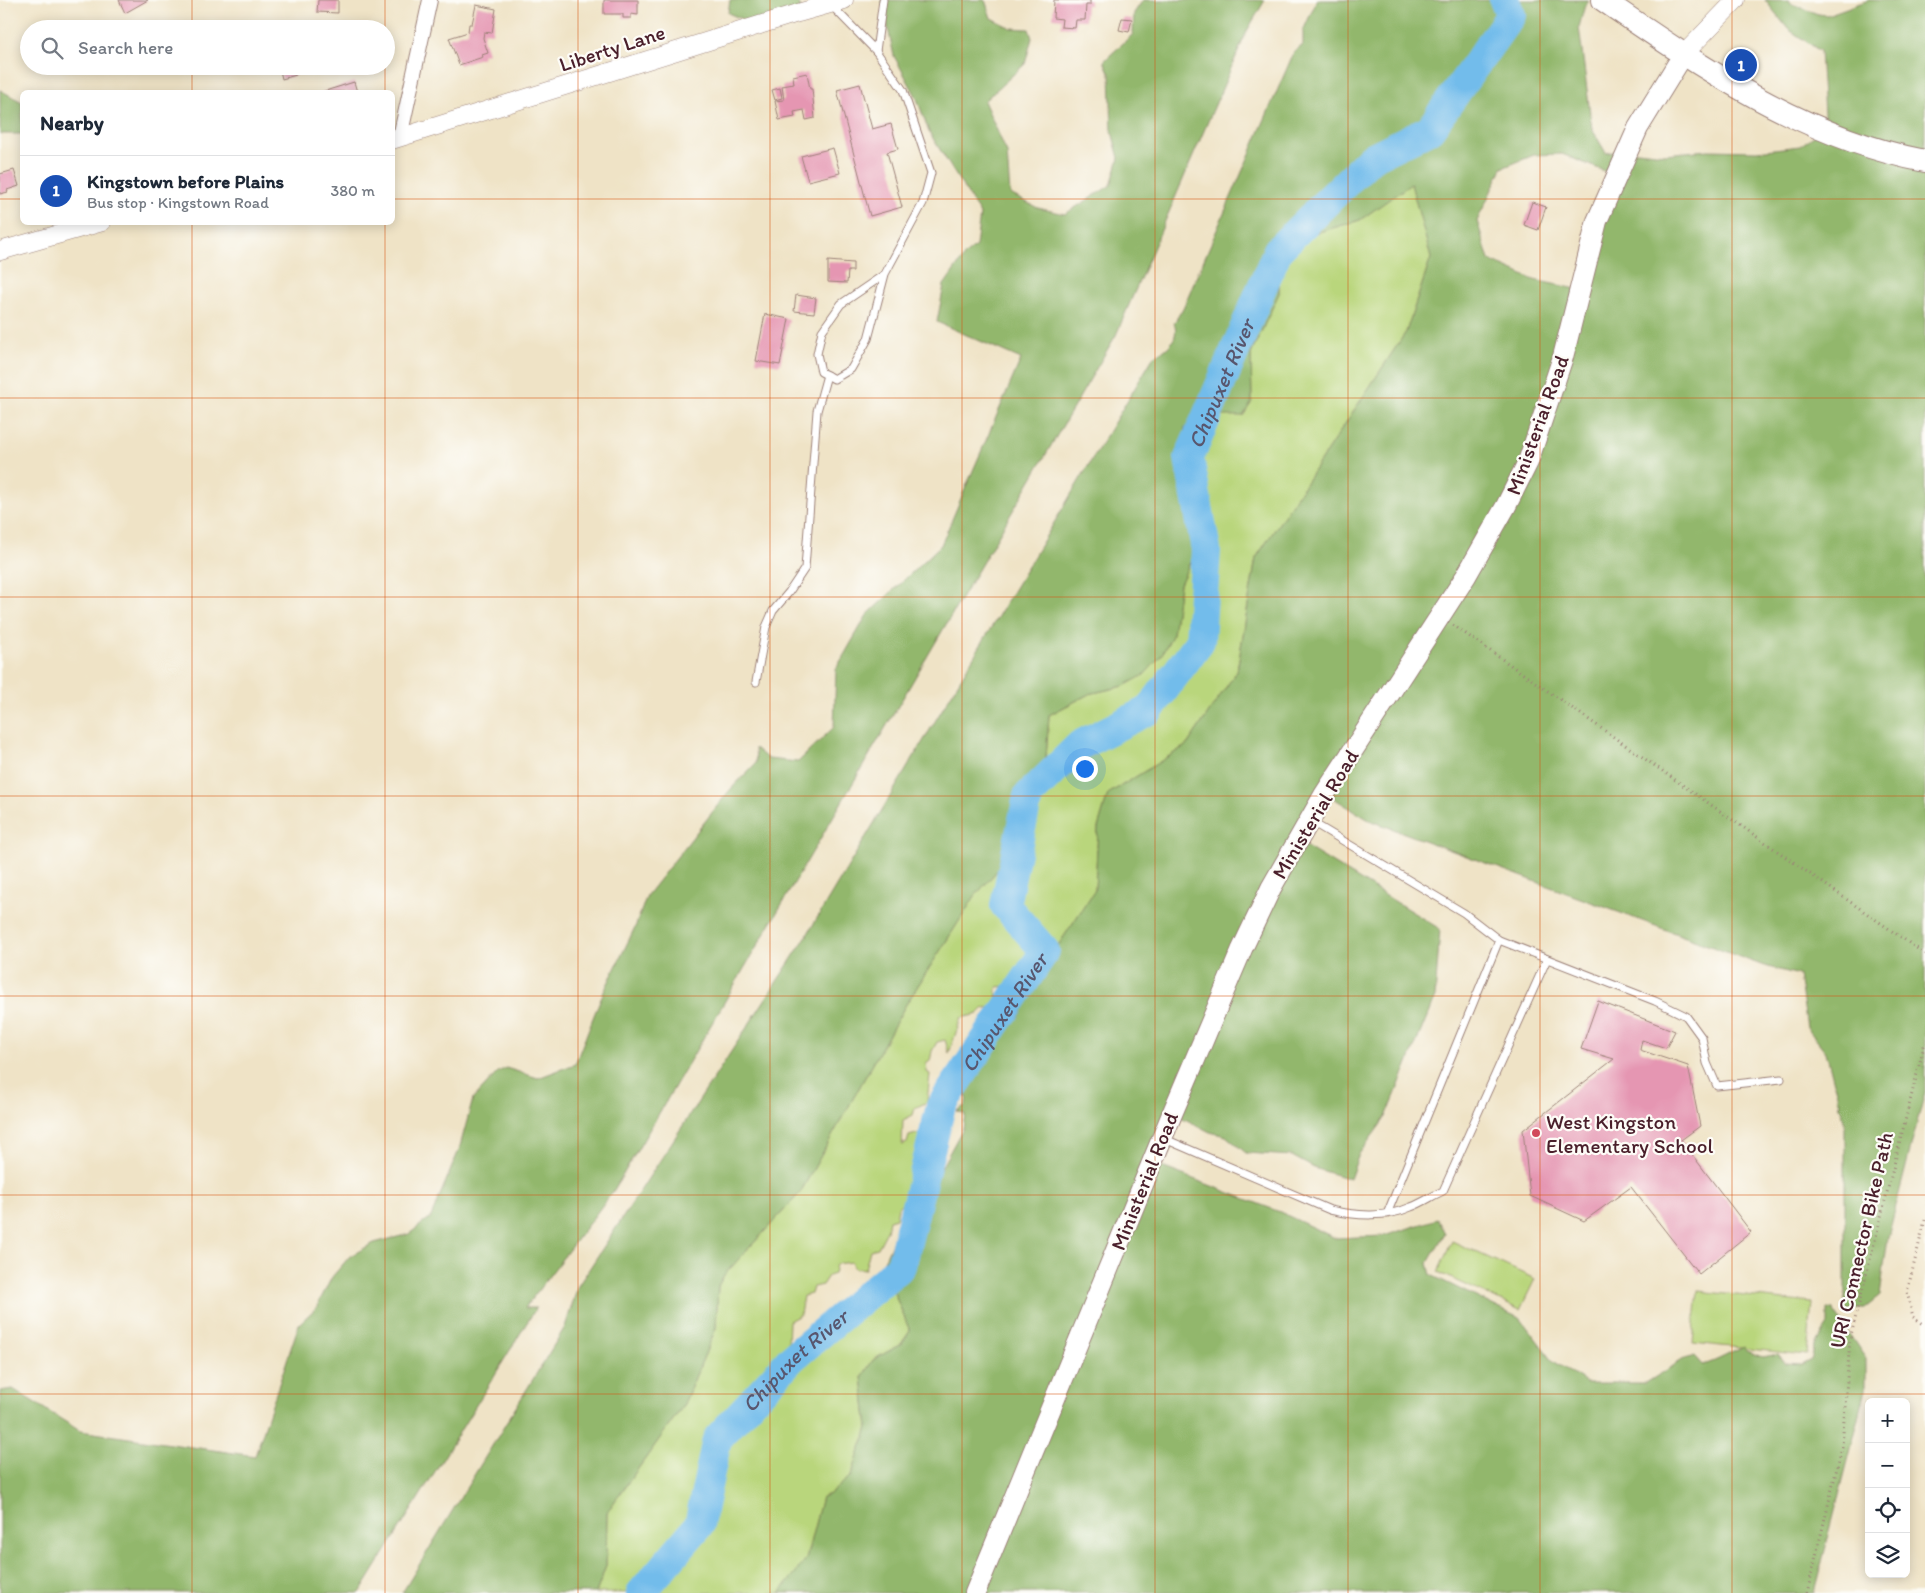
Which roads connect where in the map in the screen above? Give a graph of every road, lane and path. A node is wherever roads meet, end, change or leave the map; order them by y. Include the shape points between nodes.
1 (430, 0) edge
2 (883, 0) edge
3 (1603, 0) edge
4 (1736, 0) edge
5 (837, 2) edge
6 (876, 51) junction
7 (1684, 55) junction
8 (396, 139) edge
9 (1925, 161) edge
10 (91, 225) edge
11 (0, 251) edge
12 (885, 274) junction
13 (827, 375) junction
14 (1440, 616) junction
15 (756, 682) dead end
16 (1310, 821) junction
17 (1499, 940) junction
18 (1925, 954) edge
19 (1547, 959) junction
20 (1925, 1042) edge
21 (1781, 1079) dead end
22 (1162, 1138) junction
23 (1387, 1214) junction
24 (1925, 1220) edge
25 (1925, 1325) edge
26 (975, 1593) edge
27 (1807, 1593) edge

1 - 8 street
2 - 6 lane
3 - 7 main road
4 - 7 street
5 - 6 lane
5 - 8 street, Liberty Lane
6 - 12 lane via 903,90 931,172 923,203
7 - 9 main road via 1787,114 1842,137 1898,156
7 - 14 main road, Ministerial Road via 1638,128 1597,221 1563,357 1528,462 1506,506
10 - 11 street
12 - 13 lane via 868,339 851,369 834,379
12 - 13 lane via 841,304 822,331 817,354 821,372
13 - 15 lane via 816,411 806,568 773,611 766,627
14 - 16 main road, Ministerial Road
14 - 18 path
16 - 17 lane via 1464,913
16 - 22 main road, Ministerial Road via 1271,888 1242,949
17 - 19 lane
17 - 23 lane
19 - 21 lane via 1655,1000 1686,1016 1702,1038 1707,1063 1717,1086
19 - 23 lane via 1443,1190 1410,1208
20 - 27 path, URI Connector Bike Path via 1850,1339 1842,1447
22 - 23 lane via 1330,1210 1349,1215
22 - 26 main road, Ministerial Road
24 - 25 path via 1908,1292 1913,1317

